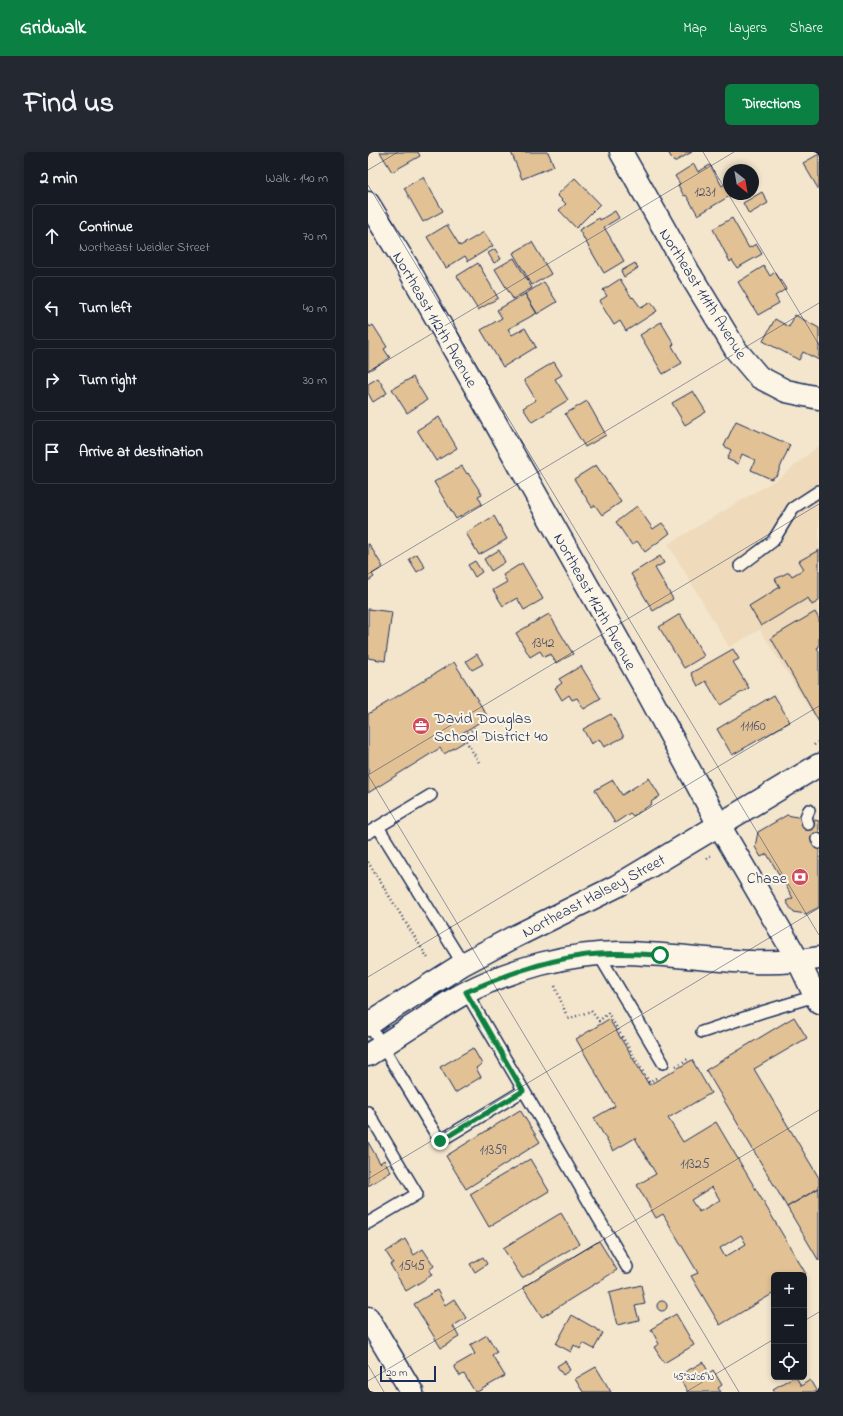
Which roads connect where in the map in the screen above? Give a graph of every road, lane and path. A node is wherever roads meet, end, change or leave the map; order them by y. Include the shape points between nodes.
1 (621, 152) edge
2 (368, 203) edge
3 (819, 398) edge
4 (819, 491) edge
5 (740, 566) dead end
6 (476, 728) dead end
7 (480, 764) dead end
8 (819, 765) edge
9 (430, 795) dead end
10 (809, 810) dead end
11 (808, 824) dead end
12 (719, 825) junction
13 (378, 827) junction
14 (368, 833) edge
15 (368, 862) edge
16 (599, 954) junction
17 (428, 960) dead end
18 (809, 960) edge
19 (463, 964) junction
20 (555, 986) dead end
21 (466, 992) junction
22 (817, 999) edge
23 (368, 1025) edge
24 (702, 1032) dead end
25 (375, 1050) edge
26 (688, 1059) dead end
27 (663, 1063) dead end
28 (674, 1067) dead end
29 (661, 1075) dead end
30 (523, 1091) junction
31 (368, 1112) edge
32 (368, 1223) edge
33 (626, 1267) dead end
34 (368, 1318) edge
35 (412, 1392) edge

1 - 3 street, Northeast 111th Avenue via 736,350 759,377 786,391
2 - 12 street, Northeast 112th Avenue via 411,273 649,695
4 - 5 lane via 793,508 773,541
6 - 7 path via 463,736
8 - 12 street, Northeast Halsey Street
9 - 13 lane
10 - 11 lane via 806,817
12 - 18 street, Northeast 112th Avenue
12 - 19 street, Northeast Halsey Street via 617,886
13 - 14 lane
13 - 19 lane
15 - 17 path
16 - 18 street via 660,955 749,962
16 - 21 street via 540,965 498,978
16 - 27 lane
18 - 22 street, Northeast 112th Avenue
19 - 23 street, Northeast Halsey Street
20 - 29 path via 568,1019 591,1011 599,1021 608,1013 649,1082
21 - 25 street
21 - 30 lane
22 - 24 lane via 762,1012
23 - 25 lane
25 - 30 lane via 440,1141
26 - 28 path
30 - 33 lane
31 - 32 lane via 417,1194
34 - 35 street

